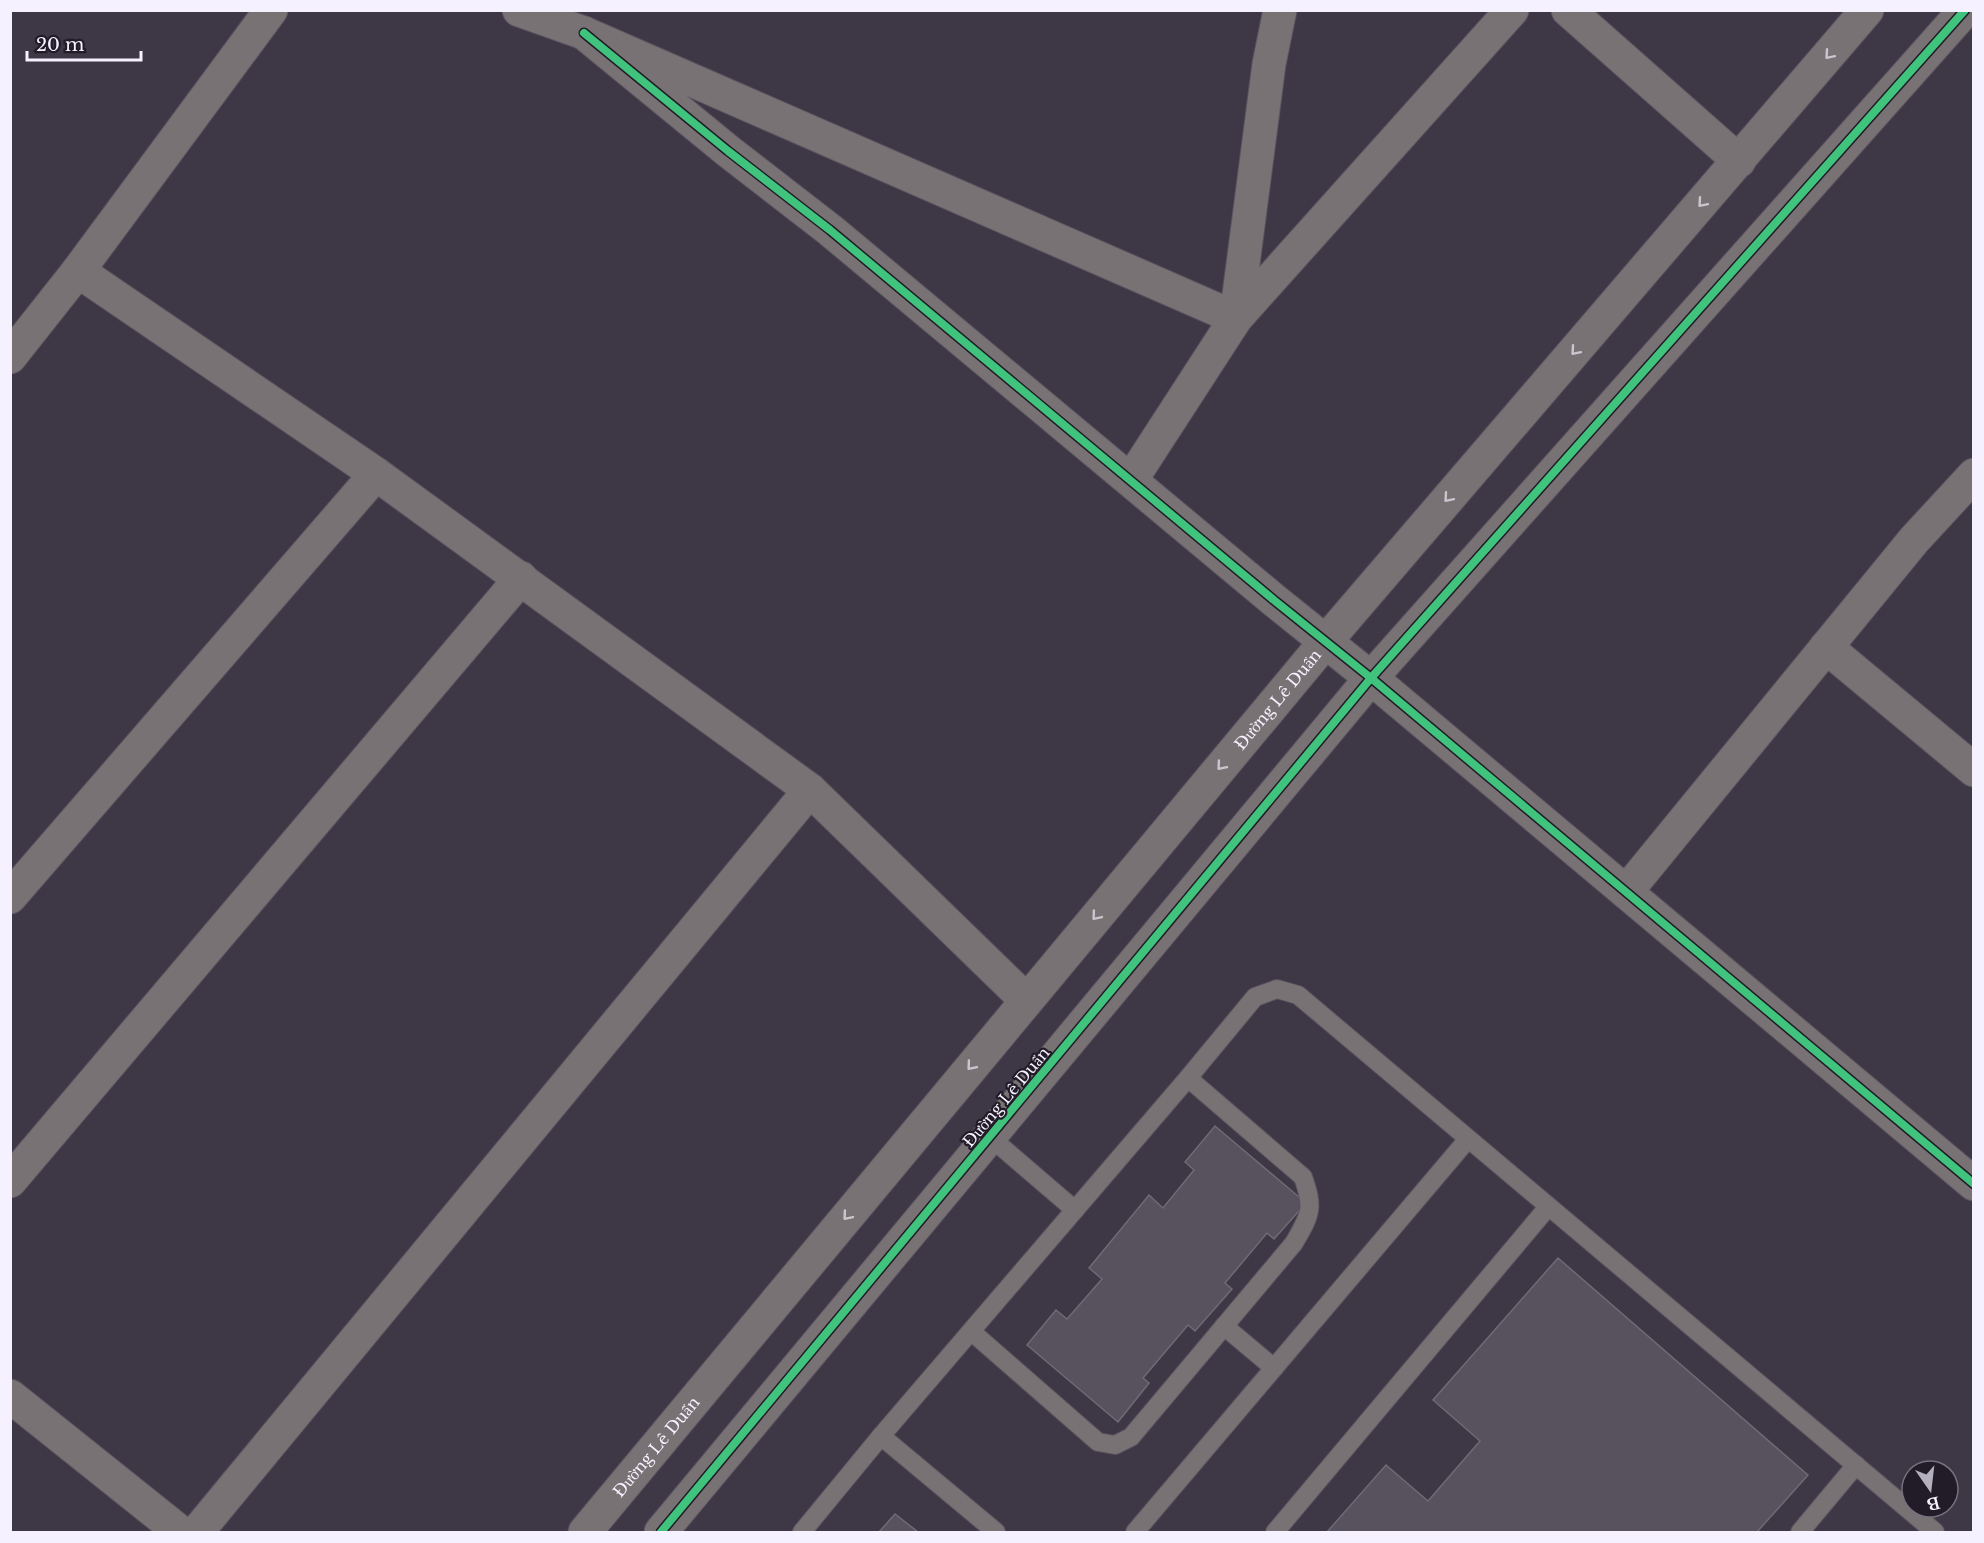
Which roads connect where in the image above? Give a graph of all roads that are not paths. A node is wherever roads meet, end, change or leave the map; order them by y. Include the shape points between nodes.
1 (272, 10) edge
2 (519, 10) edge
3 (1280, 10) edge
4 (1512, 10) edge
5 (1568, 10) edge
6 (1867, 10) edge
7 (1965, 10) edge
8 (584, 33) junction
9 (1738, 160) junction
10 (78, 271) junction
11 (1236, 318) junction
12 (10, 357) edge
13 (376, 474) junction
14 (1974, 475) edge
15 (1131, 480) junction
16 (520, 578) junction
17 (1326, 640) junction
18 (1826, 647) junction
19 (1371, 678) junction
20 (1974, 770) edge
21 (810, 790) junction
22 (1626, 892) junction
23 (10, 897) edge
24 (1026, 1000) junction
25 (1188, 1078) junction
26 (990, 1137) junction
27 (1468, 1139) junction
28 (10, 1181) edge
29 (1974, 1185) edge
30 (1548, 1207) junction
31 (1076, 1210) junction
32 (1224, 1326) junction
33 (972, 1332) junction
34 (1274, 1368) junction
35 (10, 1396) edge
36 (881, 1436) junction
37 (1857, 1465) junction
38 (180, 1533) edge
39 (197, 1533) edge
40 (585, 1533) edge
41 (661, 1533) edge
42 (802, 1533) edge
43 (996, 1533) edge
44 (1135, 1533) edge
45 (1275, 1533) edge
46 (1800, 1533) edge
47 (1935, 1533) edge

1 - 10 street
2 - 8 street
3 - 11 street via 1269,64
4 - 11 street
5 - 9 street
6 -> 9 street, Đường Lê Duẩn
7 - 19 street, Đường Lê Duẩn
8 - 11 street
8 - 15 street via 830,230
9 -> 17 street, Đường Lê Duẩn
10 - 12 street
10 - 13 street
11 - 15 street
13 - 16 street
13 - 23 street
14 - 18 street via 1914,540
15 - 17 street
16 - 21 street
16 - 28 street
17 - 19 street
17 -> 24 street, Đường Lê Duẩn
18 - 20 street
18 - 22 street
19 - 22 street
19 - 26 street, Đường Lê Duẩn
21 - 24 street
21 - 39 street
22 - 29 street
24 -> 40 street, Đường Lê Duẩn
25 - 27 lane via 1255,997 1277,989 1298,995
25 - 31 lane
25 - 32 lane via 1303,1176 1311,1199 1307,1222 1294,1243
26 - 31 lane
26 - 41 street, Đường Lê Duẩn
27 - 30 lane
27 - 34 lane
30 - 37 lane
30 - 45 lane
31 - 33 lane
32 - 33 lane via 1131,1437 1115,1445 1098,1442
32 - 34 lane
33 - 36 lane
34 - 44 lane
35 - 38 street
36 - 42 lane
36 - 43 lane
37 - 46 lane
37 - 47 lane

